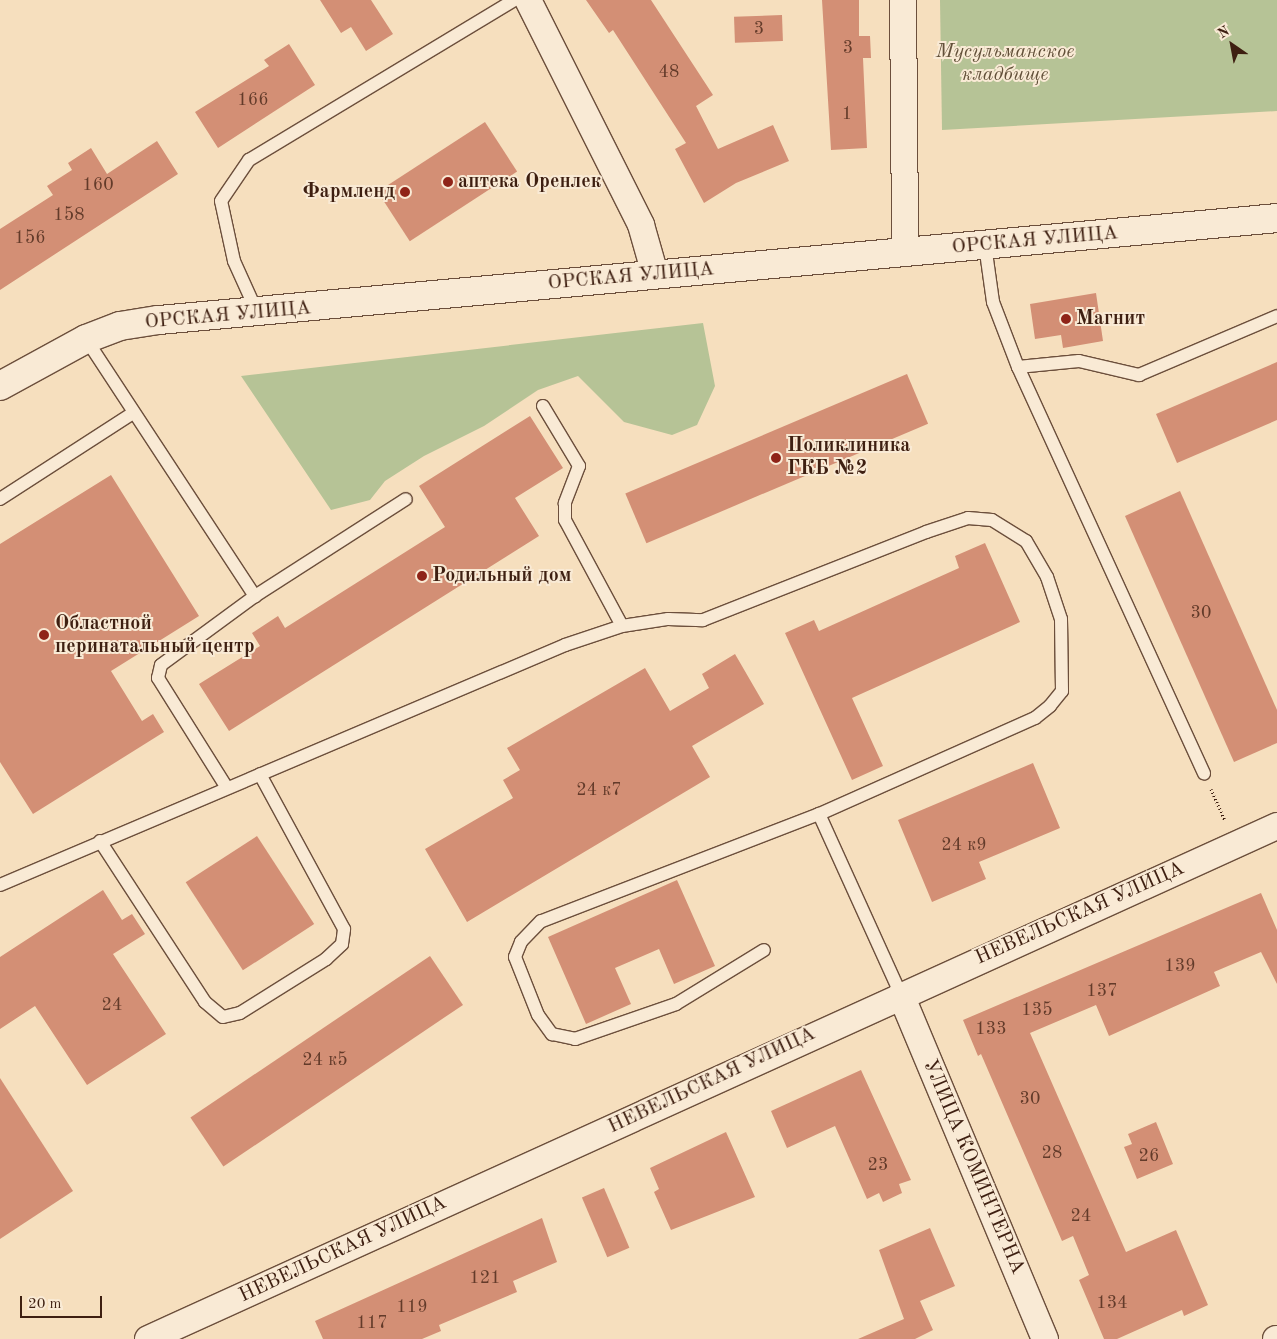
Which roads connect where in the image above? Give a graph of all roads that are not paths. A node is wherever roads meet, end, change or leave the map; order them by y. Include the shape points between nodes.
1 (514, 0) edge
2 (528, 0) edge
3 (904, 0) edge
4 (1277, 218) edge
5 (985, 245) junction
6 (905, 253) junction
7 (655, 274) junction
8 (257, 314) junction
9 (1277, 316) edge
10 (86, 338) junction
11 (1018, 367) junction
12 (0, 386) edge
13 (543, 406) dead end
14 (133, 413) junction
15 (0, 499) edge
16 (406, 500) dead end
17 (255, 596) junction
18 (622, 626) junction
19 (1204, 773) road end
20 (260, 774) junction
21 (227, 788) junction
22 (819, 814) junction
23 (1277, 826) edge
24 (100, 841) junction
25 (0, 885) edge
26 (764, 950) dead end
27 (901, 995) junction
28 (148, 1339) edge
29 (1045, 1339) edge

1 - 8 lane via 249,160 221,201 234,261
2 - 7 street via 641,224
3 - 6 street
4 - 5 main road, ОРСКАЯ УЛИЦА
5 - 6 main road, ОРСКАЯ УЛИЦА
5 - 11 lane via 993,302
6 - 7 main road, ОРСКАЯ УЛИЦА
7 - 8 main road, ОРСКАЯ УЛИЦА
8 - 10 main road, ОРСКАЯ УЛИЦА via 160,320 120,326
9 - 11 lane via 1139,376 1079,361
10 - 12 main road, ОРСКАЯ УЛИЦА
10 - 14 lane
11 - 19 lane
13 - 18 lane via 579,466 565,503 565,520
14 - 15 lane
14 - 17 lane
16 - 17 lane
17 - 21 lane via 172,654 161,665 158,678
18 - 20 lane via 565,645
18 - 22 lane via 668,619 703,620 968,518 992,520 1026,541 1047,577 1061,619 1062,691 1035,718
20 - 21 lane
20 - 24 lane via 344,929 342,944 326,959 240,1013 223,1017 205,1002
21 - 24 lane
22 - 26 lane via 540,921 521,942 516,957 538,1015 552,1034 575,1039 676,1004
22 - 27 lane
23 - 27 street, НЕВЕЛЬСКАЯ УЛИЦА
24 - 25 lane
27 - 28 street, НЕВЕЛЬСКАЯ УЛИЦА
27 - 29 street, УЛИЦА КОМИНТЕРНА

